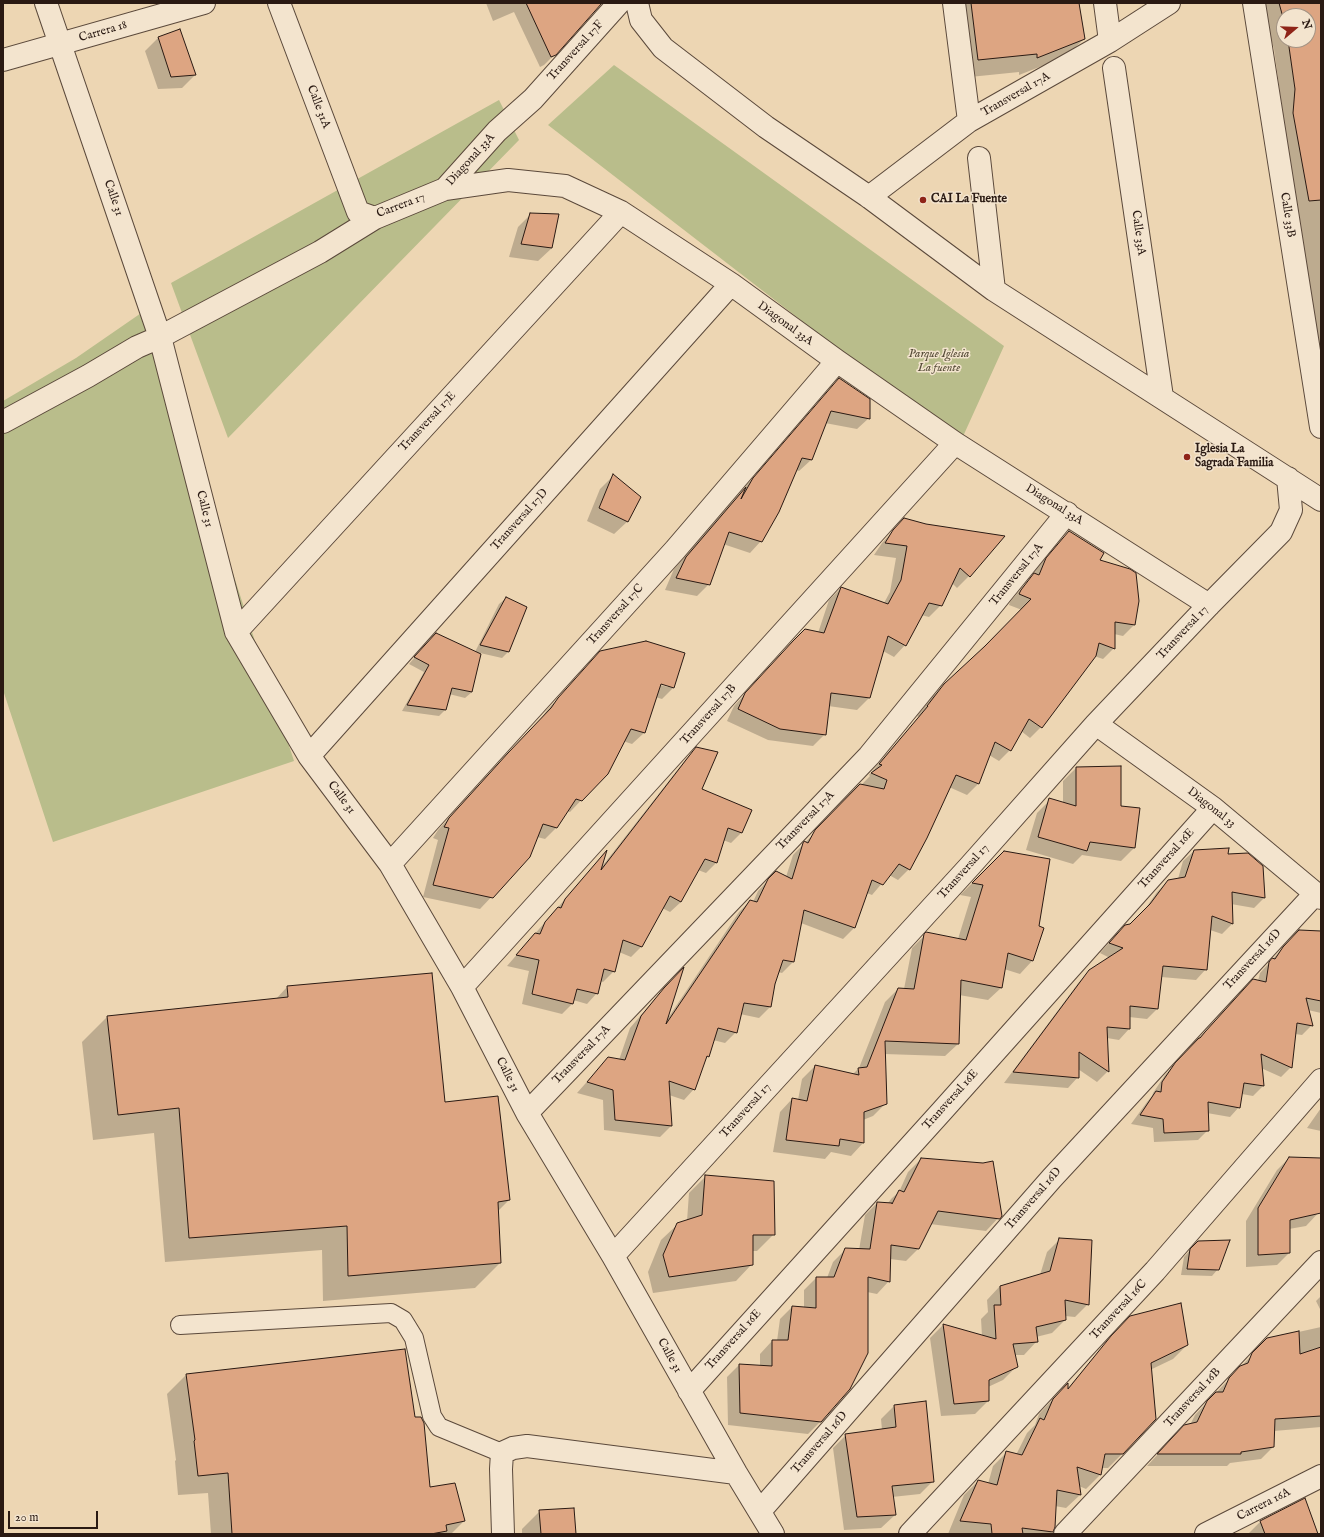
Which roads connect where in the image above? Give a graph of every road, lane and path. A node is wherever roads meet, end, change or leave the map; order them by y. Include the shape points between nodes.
1 (46, 3) edge
2 (204, 3) edge
3 (279, 3) edge
4 (619, 3) edge
5 (637, 3) edge
6 (954, 3) edge
7 (1105, 3) edge
8 (1169, 3) edge
9 (1254, 3) edge
10 (1110, 41) junction
11 (60, 44) junction
12 (3, 60) edge
13 (1114, 68) dead end
14 (533, 99) joint
15 (969, 121) junction
16 (979, 158) dead end
17 (445, 189) junction
18 (869, 197) junction
19 (621, 212) junction
20 (366, 215) junction
21 (731, 284) junction
22 (994, 290) junction
23 (160, 337) junction
24 (836, 361) junction
25 (1162, 397) junction
26 (3, 422) edge
27 (1321, 428) edge
28 (955, 443) junction
29 (1288, 478) junction
30 (1321, 500) edge
31 (1067, 513) junction
32 (1209, 605) junction
33 (236, 632) junction
34 (1096, 724) junction
35 (309, 756) junction
36 (1213, 808) junction
37 (390, 864) junction
38 (1318, 896) edge
39 (462, 987) junction
40 (1321, 1080) edge
41 (526, 1113) junction
42 (613, 1256) junction
43 (1321, 1262) edge
44 (180, 1325) dead end
45 (689, 1391) junction
46 (508, 1451) junction
47 (736, 1473) junction
48 (1321, 1476) edge
49 (760, 1511) junction
50 (503, 1534) edge
51 (773, 1534) edge
52 (910, 1534) edge
53 (1065, 1534) edge
54 (1206, 1534) edge

1 - 11 street, Calle 31
2 - 11 street, Carrera 18
3 - 20 street, Calle 31A
4 - 14 street, Transversal 17F
5 - 18 street via 641,20 663,48 766,127
6 - 15 street
7 - 10 street
8 - 10 street, Transversal 17A
9 - 27 street, Calle 33B
10 - 15 street, Transversal 17A
11 - 12 street, Carrera 18
11 - 23 street, Calle 31
13 - 25 street, Calle 33A
14 - 17 street, Diagonal 33A via 496,131
15 - 18 street, Transversal 17A
16 - 22 street
17 - 19 street, Diagonal 33A via 508,180 565,186
17 - 20 street, Carrera 17
18 - 22 street
19 - 21 street, Diagonal 33A
19 - 33 street, Transversal 17E
20 - 23 street, Carrera 17 via 320,252
21 - 24 street, Diagonal 33A
21 - 35 street, Transversal 17D
22 - 25 street
23 - 26 street, Carrera 17 via 137,347
23 - 33 street, Calle 31
24 - 28 street, Diagonal 33A
24 - 37 street, Transversal 17C via 676,550
25 - 29 street
28 - 31 street, Diagonal 33A
28 - 39 street, Transversal 17B
29 - 30 street
29 - 32 street, Transversal 17 via 1291,510 1281,532
31 - 32 street, Diagonal 33A
31 - 41 street, Transversal 17A via 869,756
32 - 34 street, Transversal 17
33 - 35 street, Calle 31
34 - 36 street, Diagonal 33
34 - 42 street, Transversal 17 via 970,866
35 - 37 street, Calle 31
36 - 38 street, Diagonal 33
36 - 45 street, Transversal 16E
37 - 39 street, Calle 31
38 - 49 street, Transversal 16D via 1052,1178
39 - 41 street, Calle 31
40 - 52 street, Transversal 16C via 1155,1271
41 - 42 street, Calle 31
42 - 45 street, Calle 31
43 - 53 street, Transversal 16B
44 - 46 lane via 391,1314 403,1320 414,1338 432,1416 439,1427
45 - 47 street, Calle 31
46 - 47 street via 527,1446
46 - 50 street via 501,1468
47 - 49 street, Calle 31
48 - 54 street, Carrera 16A
49 - 51 street, Calle 31

